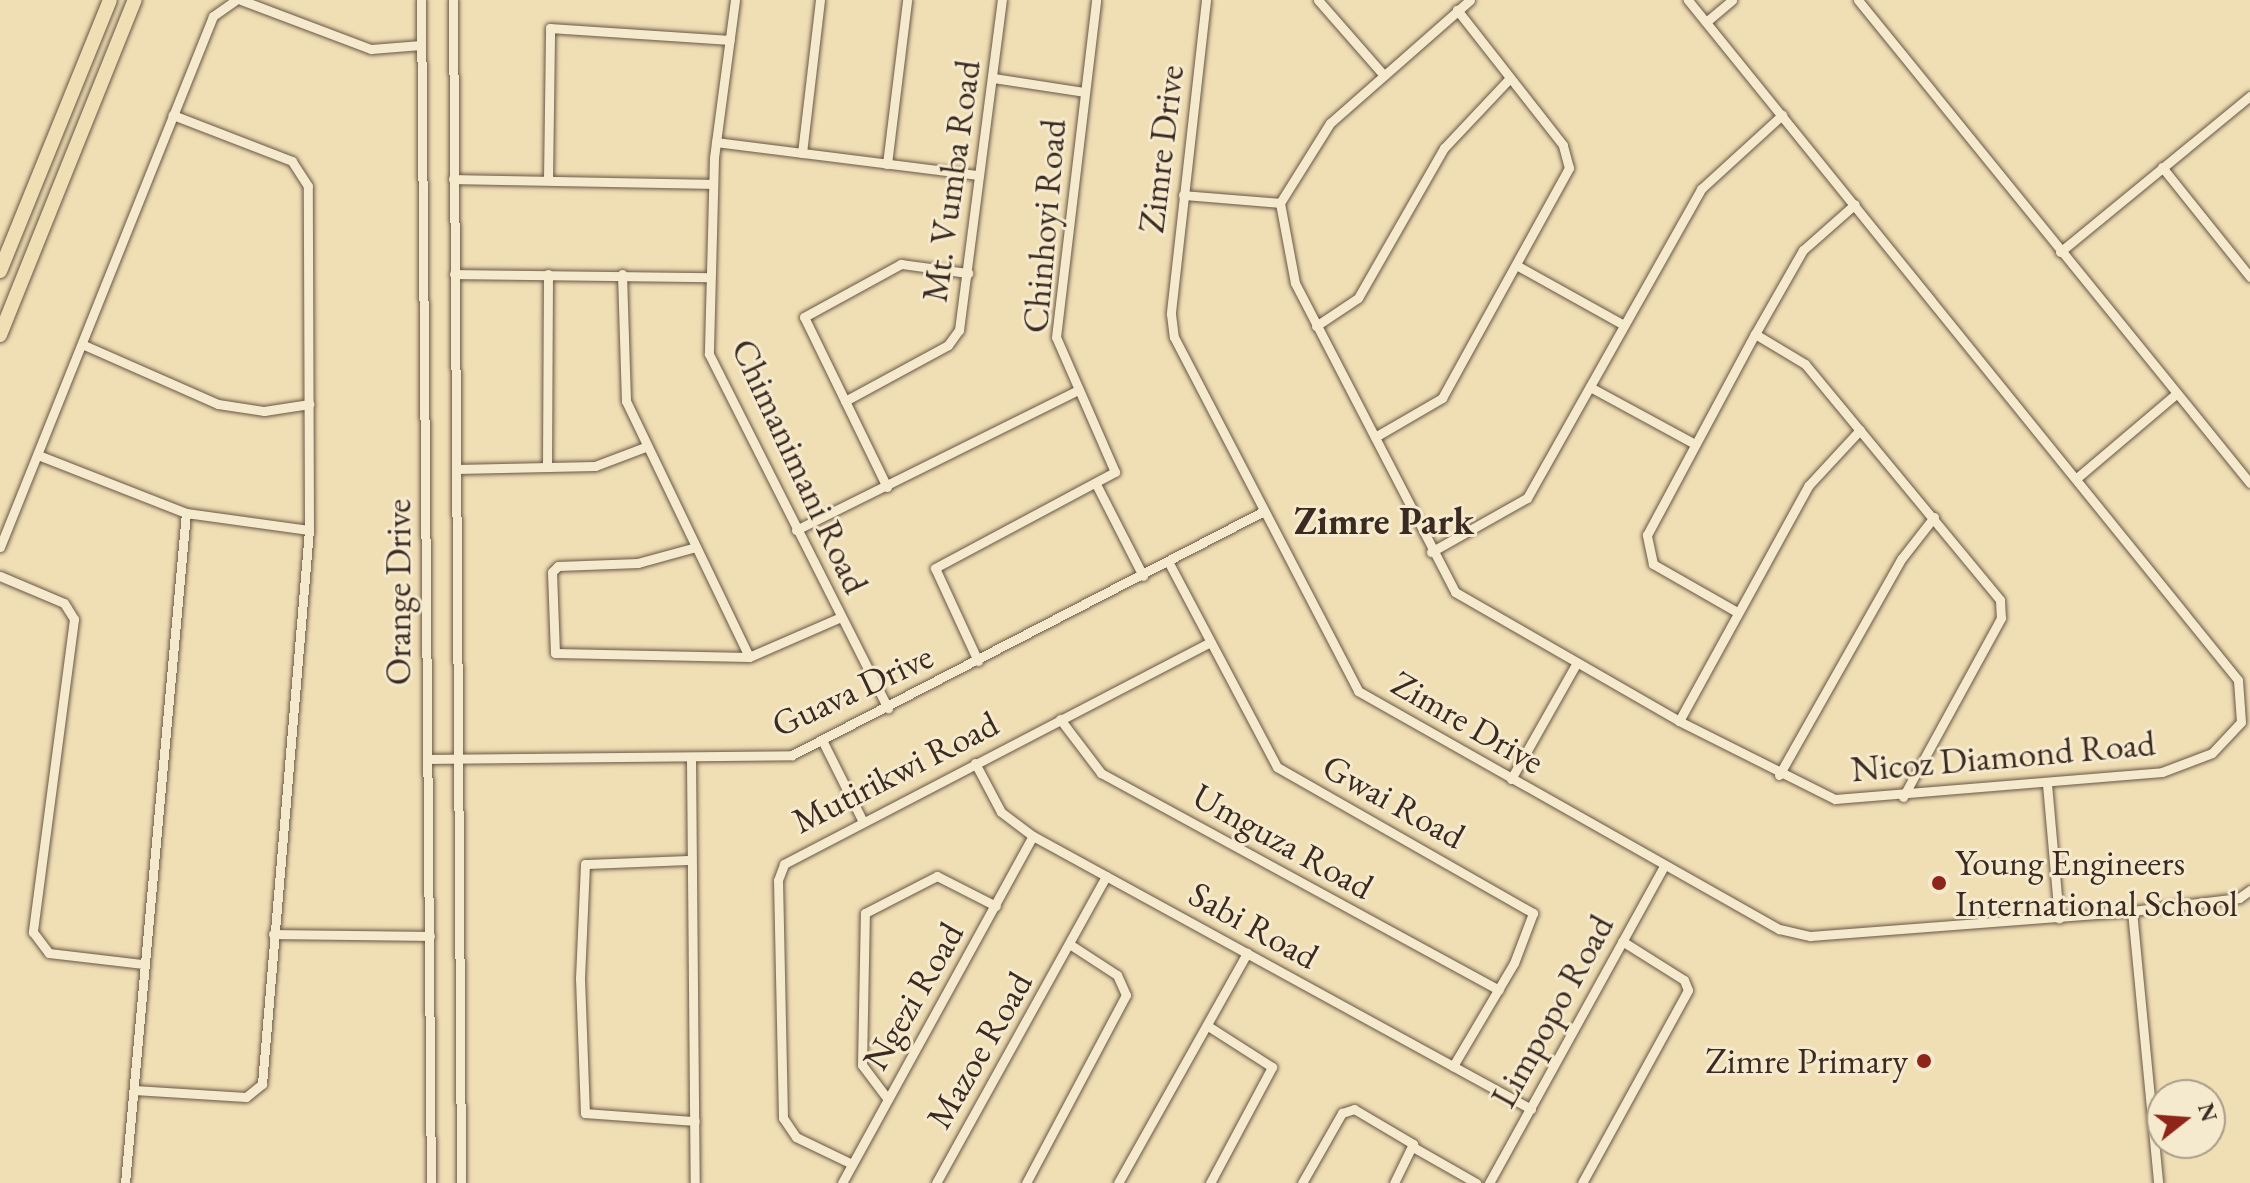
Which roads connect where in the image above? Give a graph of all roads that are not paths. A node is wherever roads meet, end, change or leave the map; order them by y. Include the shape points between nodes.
1 (110, 0) edge
2 (135, 0) edge
3 (238, 0) edge
4 (421, 0) edge
5 (453, 0) edge
6 (735, 0) edge
7 (820, 0) edge
8 (907, 0) edge
9 (1002, 0) edge
10 (1096, 0) edge
11 (1206, 0) edge
12 (1318, 0) edge
13 (1470, 0) edge
14 (1688, 0) edge
15 (1732, 0) edge
16 (1858, 0) edge
17 (1457, 10) junction
18 (1706, 22) junction
19 (730, 40) junction
20 (421, 45) junction
21 (1382, 73) junction
22 (993, 78) junction
23 (1510, 78) junction
24 (1084, 92) junction
25 (2250, 96) edge
26 (173, 115) junction
27 (1782, 115) junction
28 (716, 142) junction
29 (802, 153) junction
30 (887, 164) junction
31 (2162, 167) junction
32 (978, 175) junction
33 (453, 179) junction
34 (548, 179) junction
35 (713, 184) junction
36 (1183, 195) junction
37 (1280, 203) junction
38 (1855, 204) junction
39 (2060, 252) junction
40 (1518, 266) junction
41 (0, 271) edge
42 (968, 273) junction
43 (454, 274) junction
44 (548, 274) junction
45 (622, 274) junction
46 (707, 277) junction
47 (2250, 277) edge
48 (1622, 324) junction
49 (1316, 326) junction
50 (1755, 334) junction
51 (0, 335) edge
52 (84, 345) junction
53 (1590, 387) junction
54 (1078, 390) junction
55 (2176, 394) junction
56 (845, 401) junction
57 (309, 404) junction
58 (1860, 430) junction
59 (1375, 437) junction
60 (1693, 443) junction
61 (645, 447) junction
62 (38, 455) junction
63 (547, 467) junction
64 (456, 469) junction
65 (2078, 477) junction
66 (2250, 483) edge
67 (1097, 486) junction
68 (887, 487) junction
69 (186, 513) junction
70 (1260, 513) junction
71 (1934, 517) junction
72 (309, 530) junction
73 (796, 530) junction
74 (0, 547) edge
75 (696, 547) junction
76 (1431, 552) junction
77 (1169, 563) junction
78 (0, 576) edge
79 (1143, 576) junction
80 (1737, 612) junction
81 (841, 617) junction
82 (1209, 643) junction
83 (749, 657) junction
84 (978, 661) junction
85 (1576, 664) junction
86 (888, 708) junction
87 (1060, 719) junction
88 (1679, 721) junction
89 (822, 740) junction
90 (428, 759) junction
91 (458, 759) junction
92 (691, 759) junction
93 (975, 763) junction
94 (1779, 775) junction
95 (1511, 779) junction
96 (2047, 784) junction
97 (1903, 797) junction
98 (862, 820) junction
99 (1033, 836) junction
100 (690, 860) junction
101 (1664, 866) junction
102 (1106, 876) junction
103 (2250, 890) edge
104 (996, 906) junction
105 (2132, 911) junction
106 (2059, 918) junction
107 (273, 934) junction
108 (430, 936) junction
109 (1622, 941) junction
110 (1071, 945) junction
111 (1247, 953) junction
112 (143, 964) junction
113 (1499, 990) junction
114 (1208, 1026) junction
115 (1453, 1066) junction
116 (134, 1090) junction
117 (887, 1098) junction
118 (1531, 1109) junction
119 (695, 1121) junction
120 (1413, 1147) junction
121 (852, 1164) junction
122 (125, 1183) edge
123 (431, 1183) edge
124 (461, 1183) edge
125 (695, 1183) edge
126 (842, 1183) edge
127 (936, 1183) edge
128 (1026, 1183) edge
129 (1118, 1183) edge
130 (1210, 1183) edge
131 (1302, 1183) edge
132 (1394, 1183) edge
133 (1476, 1183) edge
134 (1489, 1183) edge
135 (1582, 1183) edge
136 (2158, 1183) edge

1 - 41 highway
2 - 51 highway
3 - 20 street via 371,49
3 - 26 street via 213,16
4 - 20 street, Orange Drive
5 - 33 street
6 - 19 street, Chimanimani Road
7 - 29 street
8 - 30 street
9 - 22 street, Mt. Vumba Road
10 - 24 street, Chinhoyi Road
11 - 36 street, Zimre Drive
12 - 21 street
13 - 17 street
14 - 18 street, Nicoz Diamond Road
15 - 18 street
16 - 39 street
17 - 21 street
17 - 23 street
18 - 27 street, Nicoz Diamond Road
19 - 28 street, Chimanimani Road
19 - 34 street via 550,28
20 - 90 street, Orange Drive
21 - 37 street via 1330,123
22 - 24 street
22 - 32 street, Mt. Vumba Road
23 - 40 street via 1569,156
23 - 49 street via 1444,148 1358,298
24 - 54 street, Chinhoyi Road via 1056,337
25 - 31 street
26 - 52 street
26 - 57 street via 222,128 302,172
27 - 38 street, Nicoz Diamond Road
27 - 48 street via 1714,171
28 - 29 street
28 - 35 street, Chimanimani Road
29 - 30 street
30 - 32 street
31 - 39 street
31 - 47 street
32 - 42 street, Mt. Vumba Road
33 - 34 street
33 - 43 street
34 - 35 street
35 - 46 street, Chimanimani Road
36 - 37 street
36 - 70 street, Zimre Drive via 1174,337
37 - 49 street, Nicoz Diamond Road via 1295,283
38 - 50 street via 1803,250
38 - 65 street, Nicoz Diamond Road
39 - 55 street
40 - 48 street
40 - 59 street via 1442,398
42 - 56 street, Mt. Vumba Road via 959,330 948,345
42 - 56 street via 901,264 805,314
43 - 44 street
43 - 64 street
44 - 45 street
44 - 63 street
45 - 46 street
45 - 61 street via 626,401
46 - 73 street, Chimanimani Road via 714,366
48 - 53 street
49 - 59 street, Nicoz Diamond Road
50 - 58 street via 1805,364
50 - 60 street
52 - 57 street via 218,404 264,411
52 - 62 street
53 - 60 street
53 - 76 street via 1527,498
54 - 67 street, Chinhoyi Road via 1116,466
54 - 68 street
55 - 65 street
55 - 66 street
56 - 68 street
57 - 72 street
58 - 71 street
58 - 80 street via 1809,485
59 - 76 street, Nicoz Diamond Road
60 - 80 street via 1647,535 1649,555 1680,585
61 - 63 street via 595,466
61 - 75 street
62 - 69 street
62 - 74 street
63 - 64 street
64 - 91 street
65 - 96 street, Nicoz Diamond Road via 2238,680 2244,710 2232,735 2183,768
67 - 79 street
67 - 84 street via 935,568
68 - 73 street
69 - 72 street
69 - 112 street
70 - 77 street, Guava Drive
70 - 95 street, Zimre Drive via 1358,691
71 - 94 street via 1902,558
71 - 97 street via 2002,612
72 - 107 street
73 - 81 street, Chimanimani Road
75 - 83 street
75 - 83 street via 638,563 558,566 551,646 560,655
76 - 85 street, Nicoz Diamond Road via 1463,599
77 - 79 street, Guava Drive
77 - 82 street, Gwai Road
78 - 112 street via 64,603 74,619 33,932 49,953
79 - 84 street, Guava Drive
80 - 88 street
81 - 83 street
81 - 86 street, Chimanimani Road
82 - 87 street, Mutirikwi Road
82 - 113 street, Gwai Road via 1277,767 1530,909 1534,924
84 - 86 street, Guava Drive
85 - 88 street, Nicoz Diamond Road
85 - 95 street
86 - 89 street, Guava Drive
87 - 93 street, Mutirikwi Road
87 - 113 street, Umguza Road via 1101,773
88 - 94 street, Nicoz Diamond Road
89 - 92 street, Guava Drive via 781,758
89 - 98 street
90 - 91 street, Guava Drive
90 - 108 street, Orange Drive
91 - 92 street, Guava Drive
91 - 124 street
92 - 100 street
93 - 98 street, Mutirikwi Road
93 - 99 street, Sabi Road via 1001,812
94 - 97 street, Nicoz Diamond Road via 1835,799
95 - 101 street, Zimre Drive
96 - 97 street, Nicoz Diamond Road
96 - 106 street
98 - 121 street, Mutirikwi Road via 790,857 778,880 783,1118 796,1137
99 - 102 street, Sabi Road
99 - 104 street, Ngezi Road
100 - 119 street
100 - 119 street via 585,864 580,978 585,1113
101 - 106 street, Zimre Drive via 1779,929 1810,936
101 - 109 street, Limpopo Road
102 - 110 street, Mazoe Road
102 - 111 street, Sabi Road
103 - 105 street, Zimre Drive via 2239,898
104 - 117 street, Ngezi Road
104 - 117 street via 937,876 865,913 862,1065
105 - 106 street, Zimre Drive
105 - 136 street
107 - 108 street
107 - 116 street via 256,1093
108 - 123 street, Orange Drive
109 - 118 street, Limpopo Road
109 - 135 street via 1684,980 1688,990
110 - 127 street, Mazoe Road
110 - 128 street, Mazoe Road via 1117,975 1126,995
111 - 114 street
111 - 115 street, Sabi Road
112 - 116 street
113 - 115 street, Gwai Road
114 - 129 street
114 - 130 street via 1272,1067
115 - 118 street, Sabi Road
116 - 122 street
117 - 121 street, Ngezi Road
118 - 134 street, Limpopo Road
119 - 125 street
120 - 131 street via 1363,1112 1347,1110
120 - 132 street
120 - 133 street
121 - 126 street, Ngezi Road

